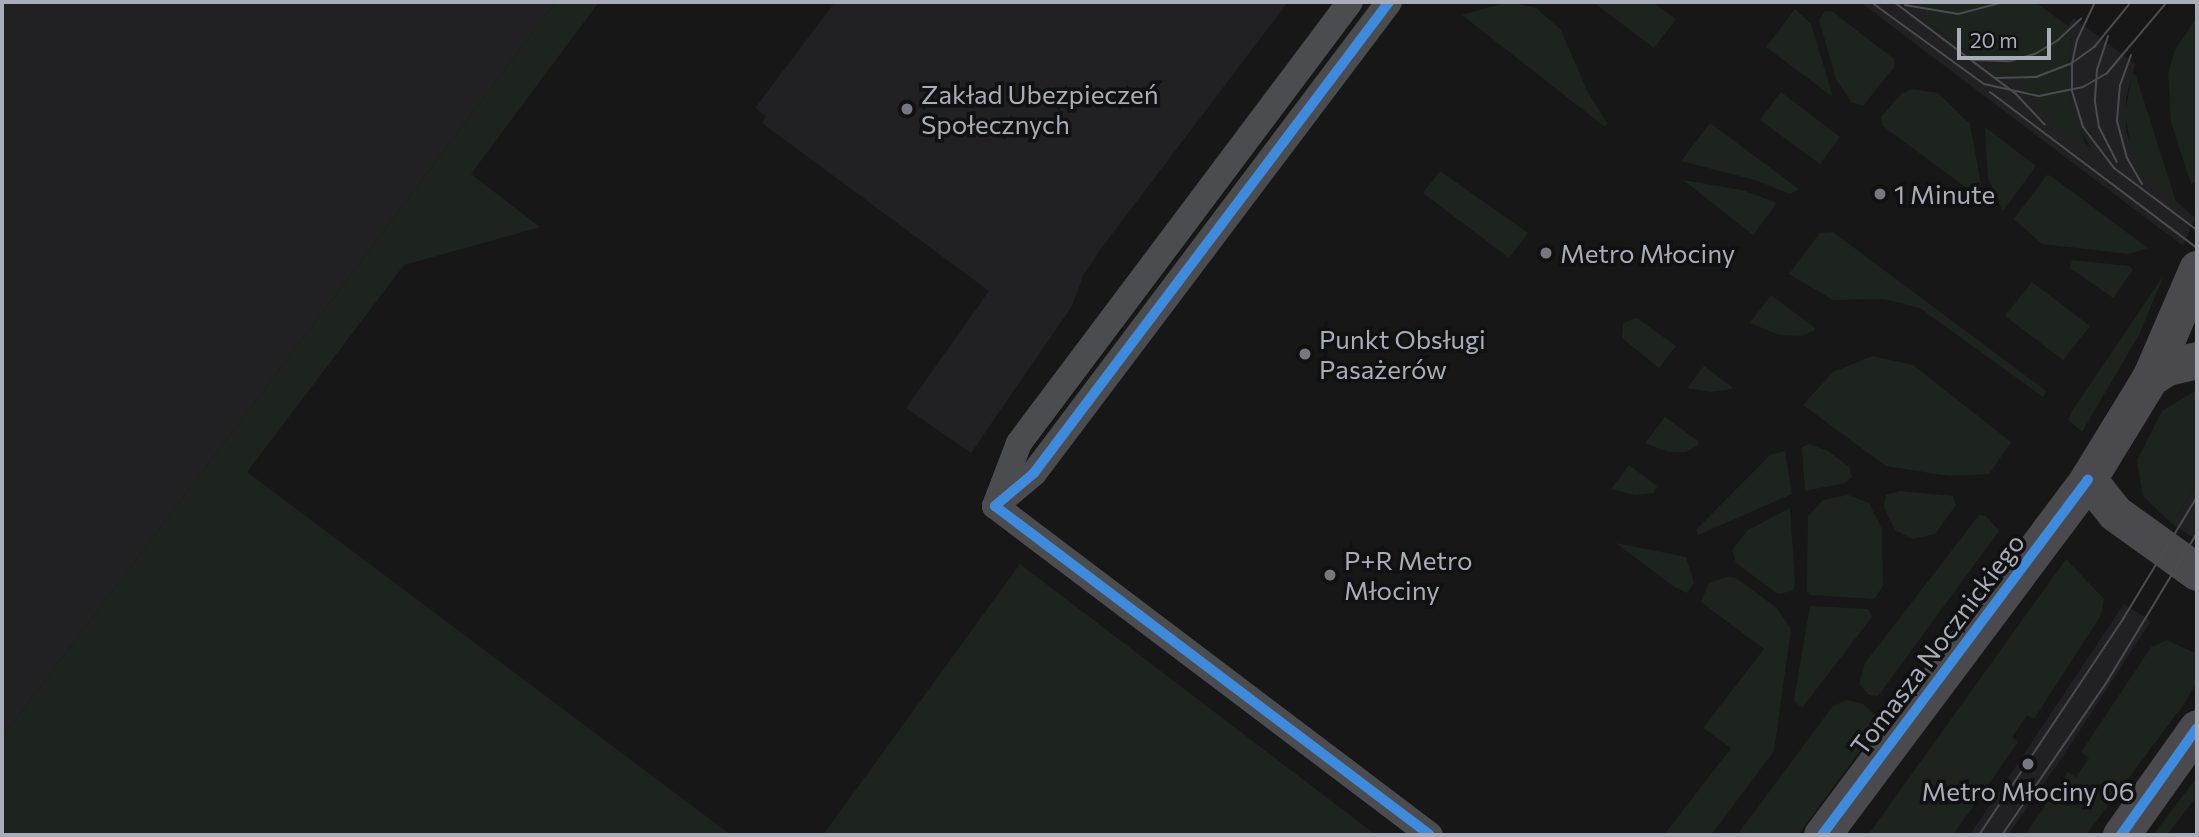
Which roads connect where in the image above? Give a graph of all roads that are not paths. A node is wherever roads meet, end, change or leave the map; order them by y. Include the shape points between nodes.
1 (1350, 2) edge
2 (1389, 2) edge
3 (2197, 269) edge
4 (2197, 359) edge
5 (2150, 378) junction
6 (2088, 479) junction
7 (995, 506) junction
8 (2197, 572) edge
9 (2192, 740) edge
10 (1430, 835) edge
11 (1822, 835) edge
12 (2121, 835) edge

1 - 7 street via 1015,449
2 - 7 street via 1034,473
3 - 5 street, Tomasza Nocznickiego
4 - 5 street via 2167,367
5 - 6 street, Tomasza Nocznickiego
6 - 8 street via 2115,513
6 - 11 street, Tomasza Nocznickiego
7 - 10 street
9 - 12 street

